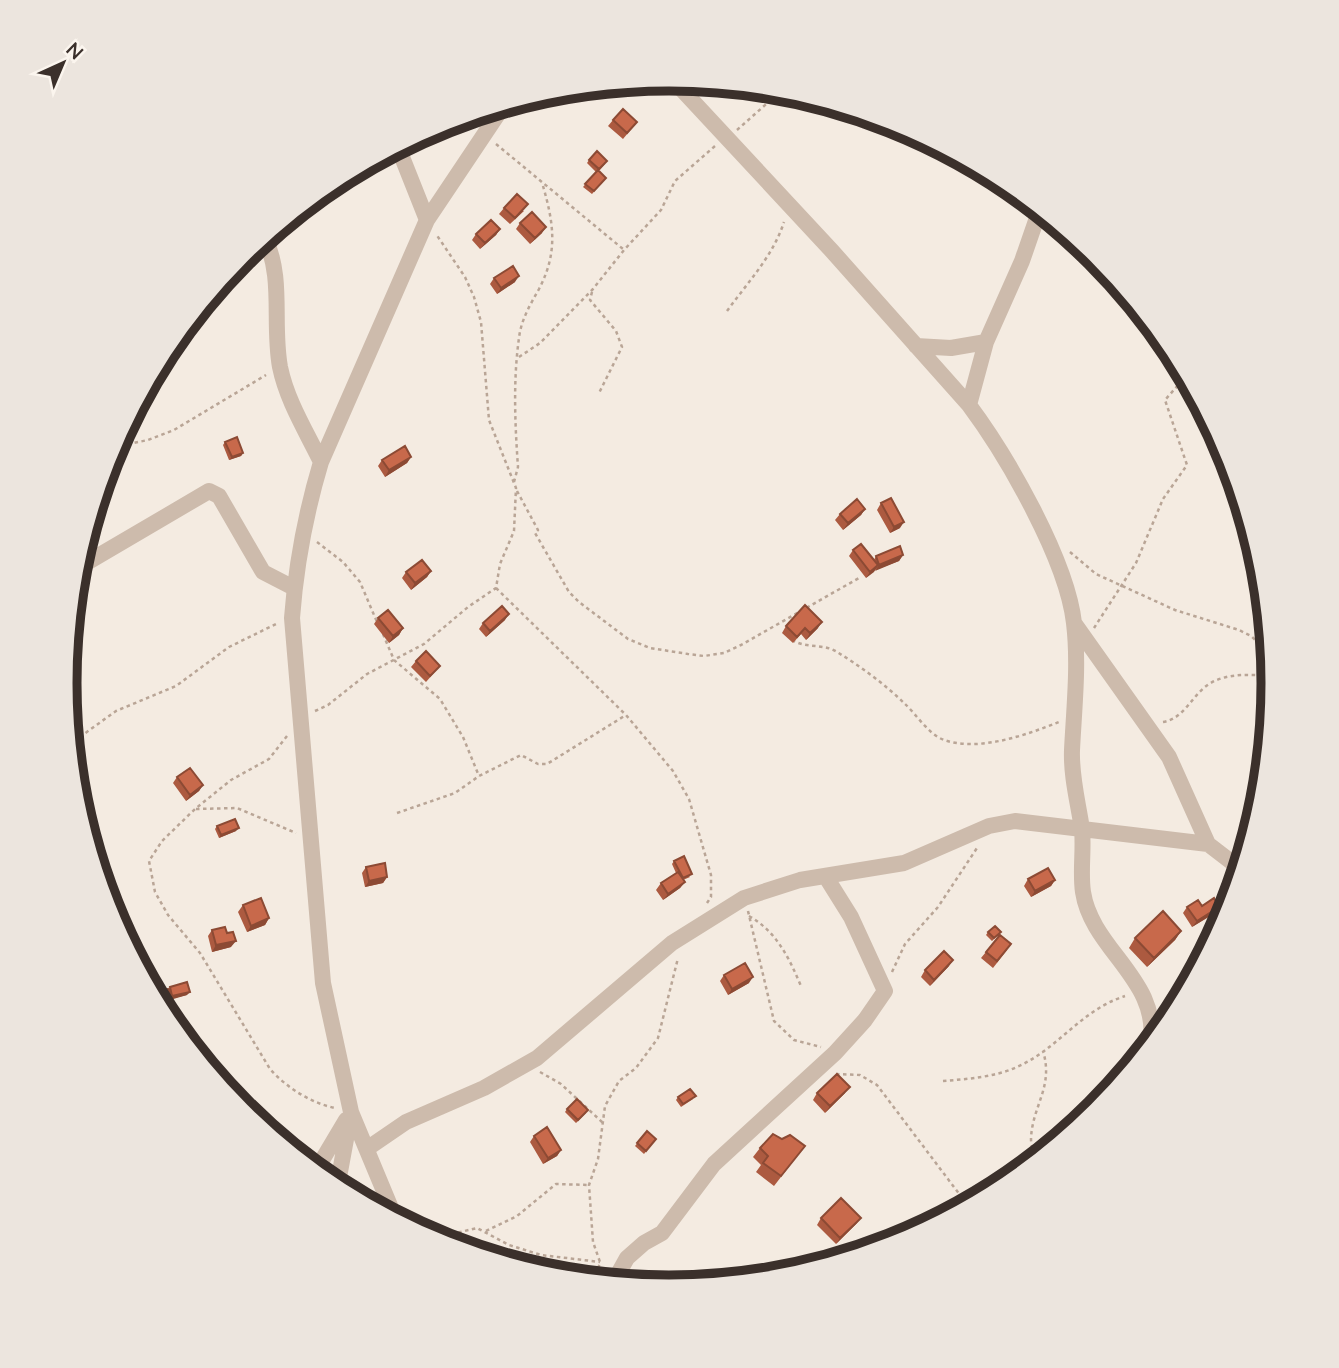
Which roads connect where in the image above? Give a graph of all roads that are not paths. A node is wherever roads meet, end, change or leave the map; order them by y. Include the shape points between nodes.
1 (684, 92) edge
2 (496, 118) edge
3 (402, 156) edge
4 (1036, 219) edge
5 (426, 220) junction
6 (268, 249) edge
7 (986, 342) junction
8 (916, 346) junction
9 (969, 405) junction
10 (321, 462) junction
11 (90, 561) edge
12 (294, 588) junction
13 (1074, 623) junction
14 (1082, 830) junction
15 (1208, 844) junction
16 (1234, 864) edge
17 (826, 877) junction
18 (1155, 1023) edge
19 (351, 1112) junction
20 (368, 1148) junction
21 (321, 1163) edge
22 (339, 1176) edge
23 (391, 1206) edge
24 (618, 1274) edge

1 - 8 street
2 - 5 street
3 - 5 street
4 - 7 street
5 - 10 street
6 - 10 street via 277,286 280,366 294,408
7 - 8 street via 951,348
7 - 9 street
8 - 9 street
9 - 13 street via 989,432 1053,552
10 - 12 street
11 - 12 street via 209,491 219,496 262,572
12 - 19 street via 292,618 323,983
13 - 14 street via 1072,773
13 - 15 street via 1177,771
14 - 15 street
14 - 17 street via 1015,821 989,826 904,863
14 - 18 street via 1086,903 1141,990
15 - 16 street
17 - 20 street via 800,880 744,898 689,931 524,1066 406,1122
17 - 24 street via 851,917 885,991 835,1053 714,1164 662,1233 635,1249
19 - 20 street
19 - 21 street
19 - 22 street
20 - 23 street

